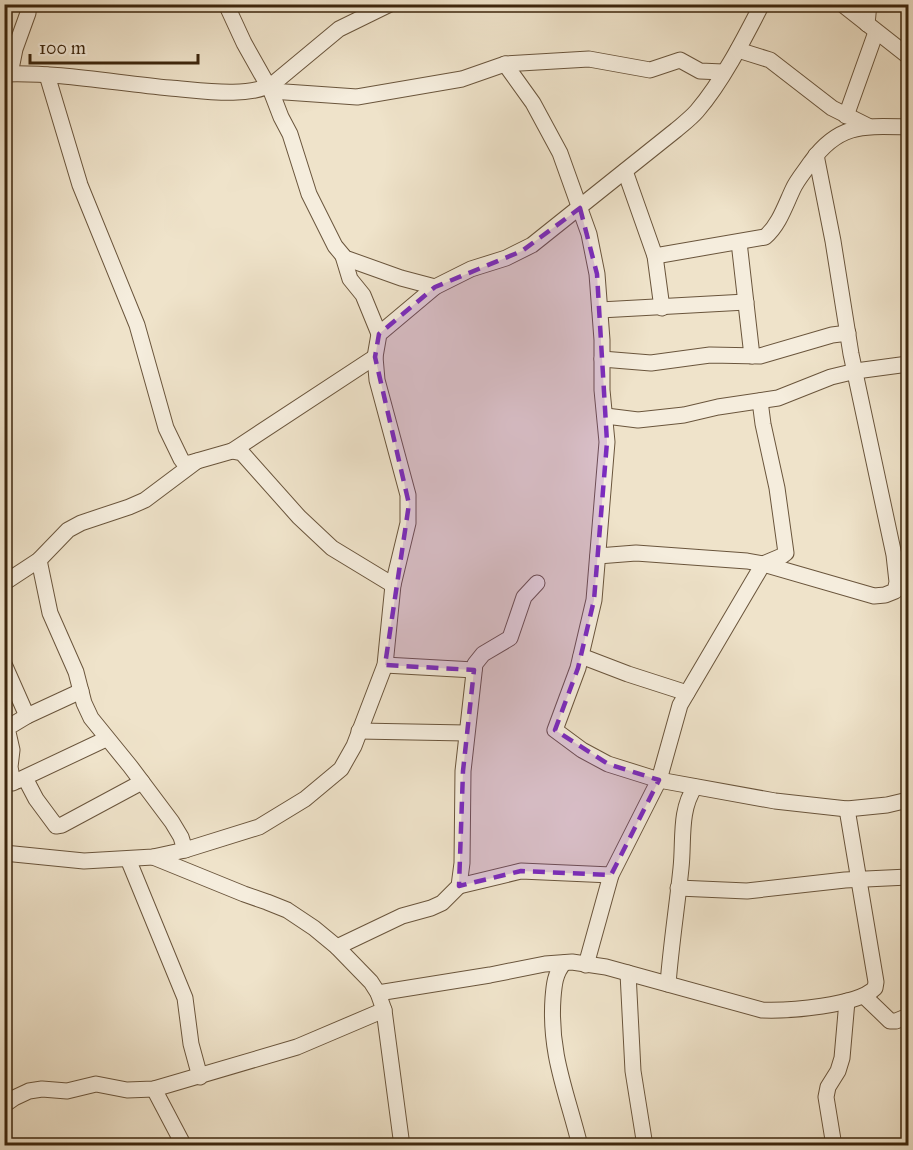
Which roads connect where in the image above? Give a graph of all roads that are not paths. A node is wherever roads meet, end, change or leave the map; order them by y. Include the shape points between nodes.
1 (29, 4) edge
2 (226, 4) edge
3 (390, 4) edge
4 (762, 4) edge
5 (842, 4) edge
6 (869, 4) edge
7 (871, 28) junction
8 (738, 50) junction
9 (909, 56) edge
10 (505, 64) junction
11 (723, 72) junction
12 (7, 74) edge
13 (47, 75) junction
14 (270, 89) junction
15 (846, 116) junction
16 (868, 126) junction
17 (909, 127) edge
18 (816, 155) junction
19 (625, 171) junction
20 (580, 208) junction
21 (739, 242) junction
22 (343, 256) junction
23 (655, 256) junction
24 (435, 287) junction
25 (746, 302) junction
26 (662, 308) junction
27 (600, 310) junction
28 (848, 333) junction
29 (379, 334) junction
30 (752, 356) junction
31 (375, 357) junction
32 (602, 358) junction
33 (909, 364) edge
34 (856, 371) junction
35 (760, 401) junction
36 (606, 416) junction
37 (232, 451) junction
38 (197, 461) junction
39 (598, 556) junction
40 (39, 560) junction
41 (763, 564) junction
42 (4, 583) edge
43 (537, 583) dead end
44 (393, 585) junction
45 (902, 591) edge
46 (581, 656) junction
47 (4, 664) edge
48 (385, 665) junction
49 (474, 670) junction
50 (81, 691) junction
51 (687, 693) junction
52 (27, 716) junction
53 (359, 731) junction
54 (466, 733) junction
55 (106, 739) junction
56 (659, 780) junction
57 (142, 782) junction
58 (14, 783) edge
59 (695, 787) junction
60 (909, 800) edge
61 (847, 809) junction
62 (185, 850) junction
63 (4, 853) edge
64 (153, 857) junction
65 (128, 859) junction
66 (612, 875) junction
67 (909, 877) edge
68 (858, 879) junction
69 (459, 886) junction
70 (678, 888) junction
71 (337, 947) junction
72 (564, 963) junction
73 (586, 964) junction
74 (628, 973) junction
75 (668, 984) junction
76 (378, 993) junction
77 (864, 996) junction
78 (847, 1001) junction
79 (384, 1010) junction
80 (909, 1016) edge
81 (200, 1077) junction
82 (154, 1089) junction
83 (4, 1105) edge
84 (184, 1146) edge
85 (402, 1146) edge
86 (579, 1146) edge
87 (645, 1146) edge
88 (834, 1146) edge

1 - 12 street
2 - 14 street
3 - 14 street via 339,29
4 - 8 street
5 - 7 street
6 - 7 street
7 - 9 street
7 - 15 street
8 - 11 street
8 - 15 street via 770,60
10 - 11 street via 589,59 650,70 680,60 700,71
10 - 14 street via 462,79 365,96
10 - 20 street via 533,103 560,153
11 - 19 street via 696,112
12 - 13 street
13 - 14 street via 210,91
13 - 38 street via 80,185 137,325 166,428 184,463
14 - 22 street via 294,142 309,194
15 - 16 street
16 - 17 street
16 - 18 street via 843,132
18 - 21 street via 767,236
18 - 28 street
19 - 20 street
19 - 23 street
20 - 24 street via 522,251
20 - 27 street via 597,274
21 - 23 street
21 - 25 street
22 - 24 street
22 - 29 street via 350,279 363,295
23 - 26 street
24 - 29 street
25 - 26 street
25 - 30 street
26 - 27 street
27 - 32 street
28 - 30 street
28 - 34 street
29 - 31 street
30 - 32 street via 710,355 651,363
31 - 37 street
31 - 44 street via 377,380 408,495 408,523
32 - 36 street
33 - 34 street
34 - 35 street
34 - 45 street via 897,582
35 - 36 street via 652,419
35 - 41 street via 787,549 783,556
36 - 39 street
37 - 38 street
37 - 44 street via 242,453 332,548
38 - 40 street via 145,500 68,530
39 - 41 street via 636,553
39 - 46 street via 594,600
40 - 42 street
40 - 50 street via 50,613
41 - 45 street via 874,596
41 - 51 street
43 - 49 street via 524,597 510,638 477,659
44 - 48 street
46 - 51 street
46 - 56 street via 555,730 608,764
47 - 52 street
48 - 49 street
48 - 53 street
49 - 54 street
50 - 52 street
50 - 55 street via 91,717
51 - 56 street
52 - 58 street via 7,728
53 - 54 street
53 - 62 street via 341,769 290,809 259,827
54 - 69 street
55 - 57 street
55 - 58 street
56 - 59 street
56 - 66 street
57 - 58 street via 56,826 36,799
57 - 62 street via 172,822
59 - 61 street
59 - 70 street via 684,811
60 - 61 street
61 - 68 street
62 - 64 street
63 - 65 street via 84,861
64 - 65 street
64 - 71 street via 287,910
65 - 81 street via 185,998
66 - 69 street via 521,871
66 - 73 street
67 - 68 street
68 - 70 street via 747,891
68 - 77 street via 876,982
69 - 71 street via 442,903 402,916
70 - 75 street
71 - 76 street
72 - 73 street
72 - 76 street via 545,963
72 - 86 street via 556,974 552,1017 558,1067
73 - 74 street
74 - 75 street
74 - 87 street via 633,1071
75 - 78 street via 762,1010 786,1011
76 - 79 street
77 - 78 street
77 - 80 street via 890,1021
78 - 88 street via 842,1059 826,1097
79 - 81 street via 297,1047
79 - 85 street
81 - 82 street
82 - 83 street via 127,1090 96,1084 66,1091 42,1089 29,1091
82 - 84 street

